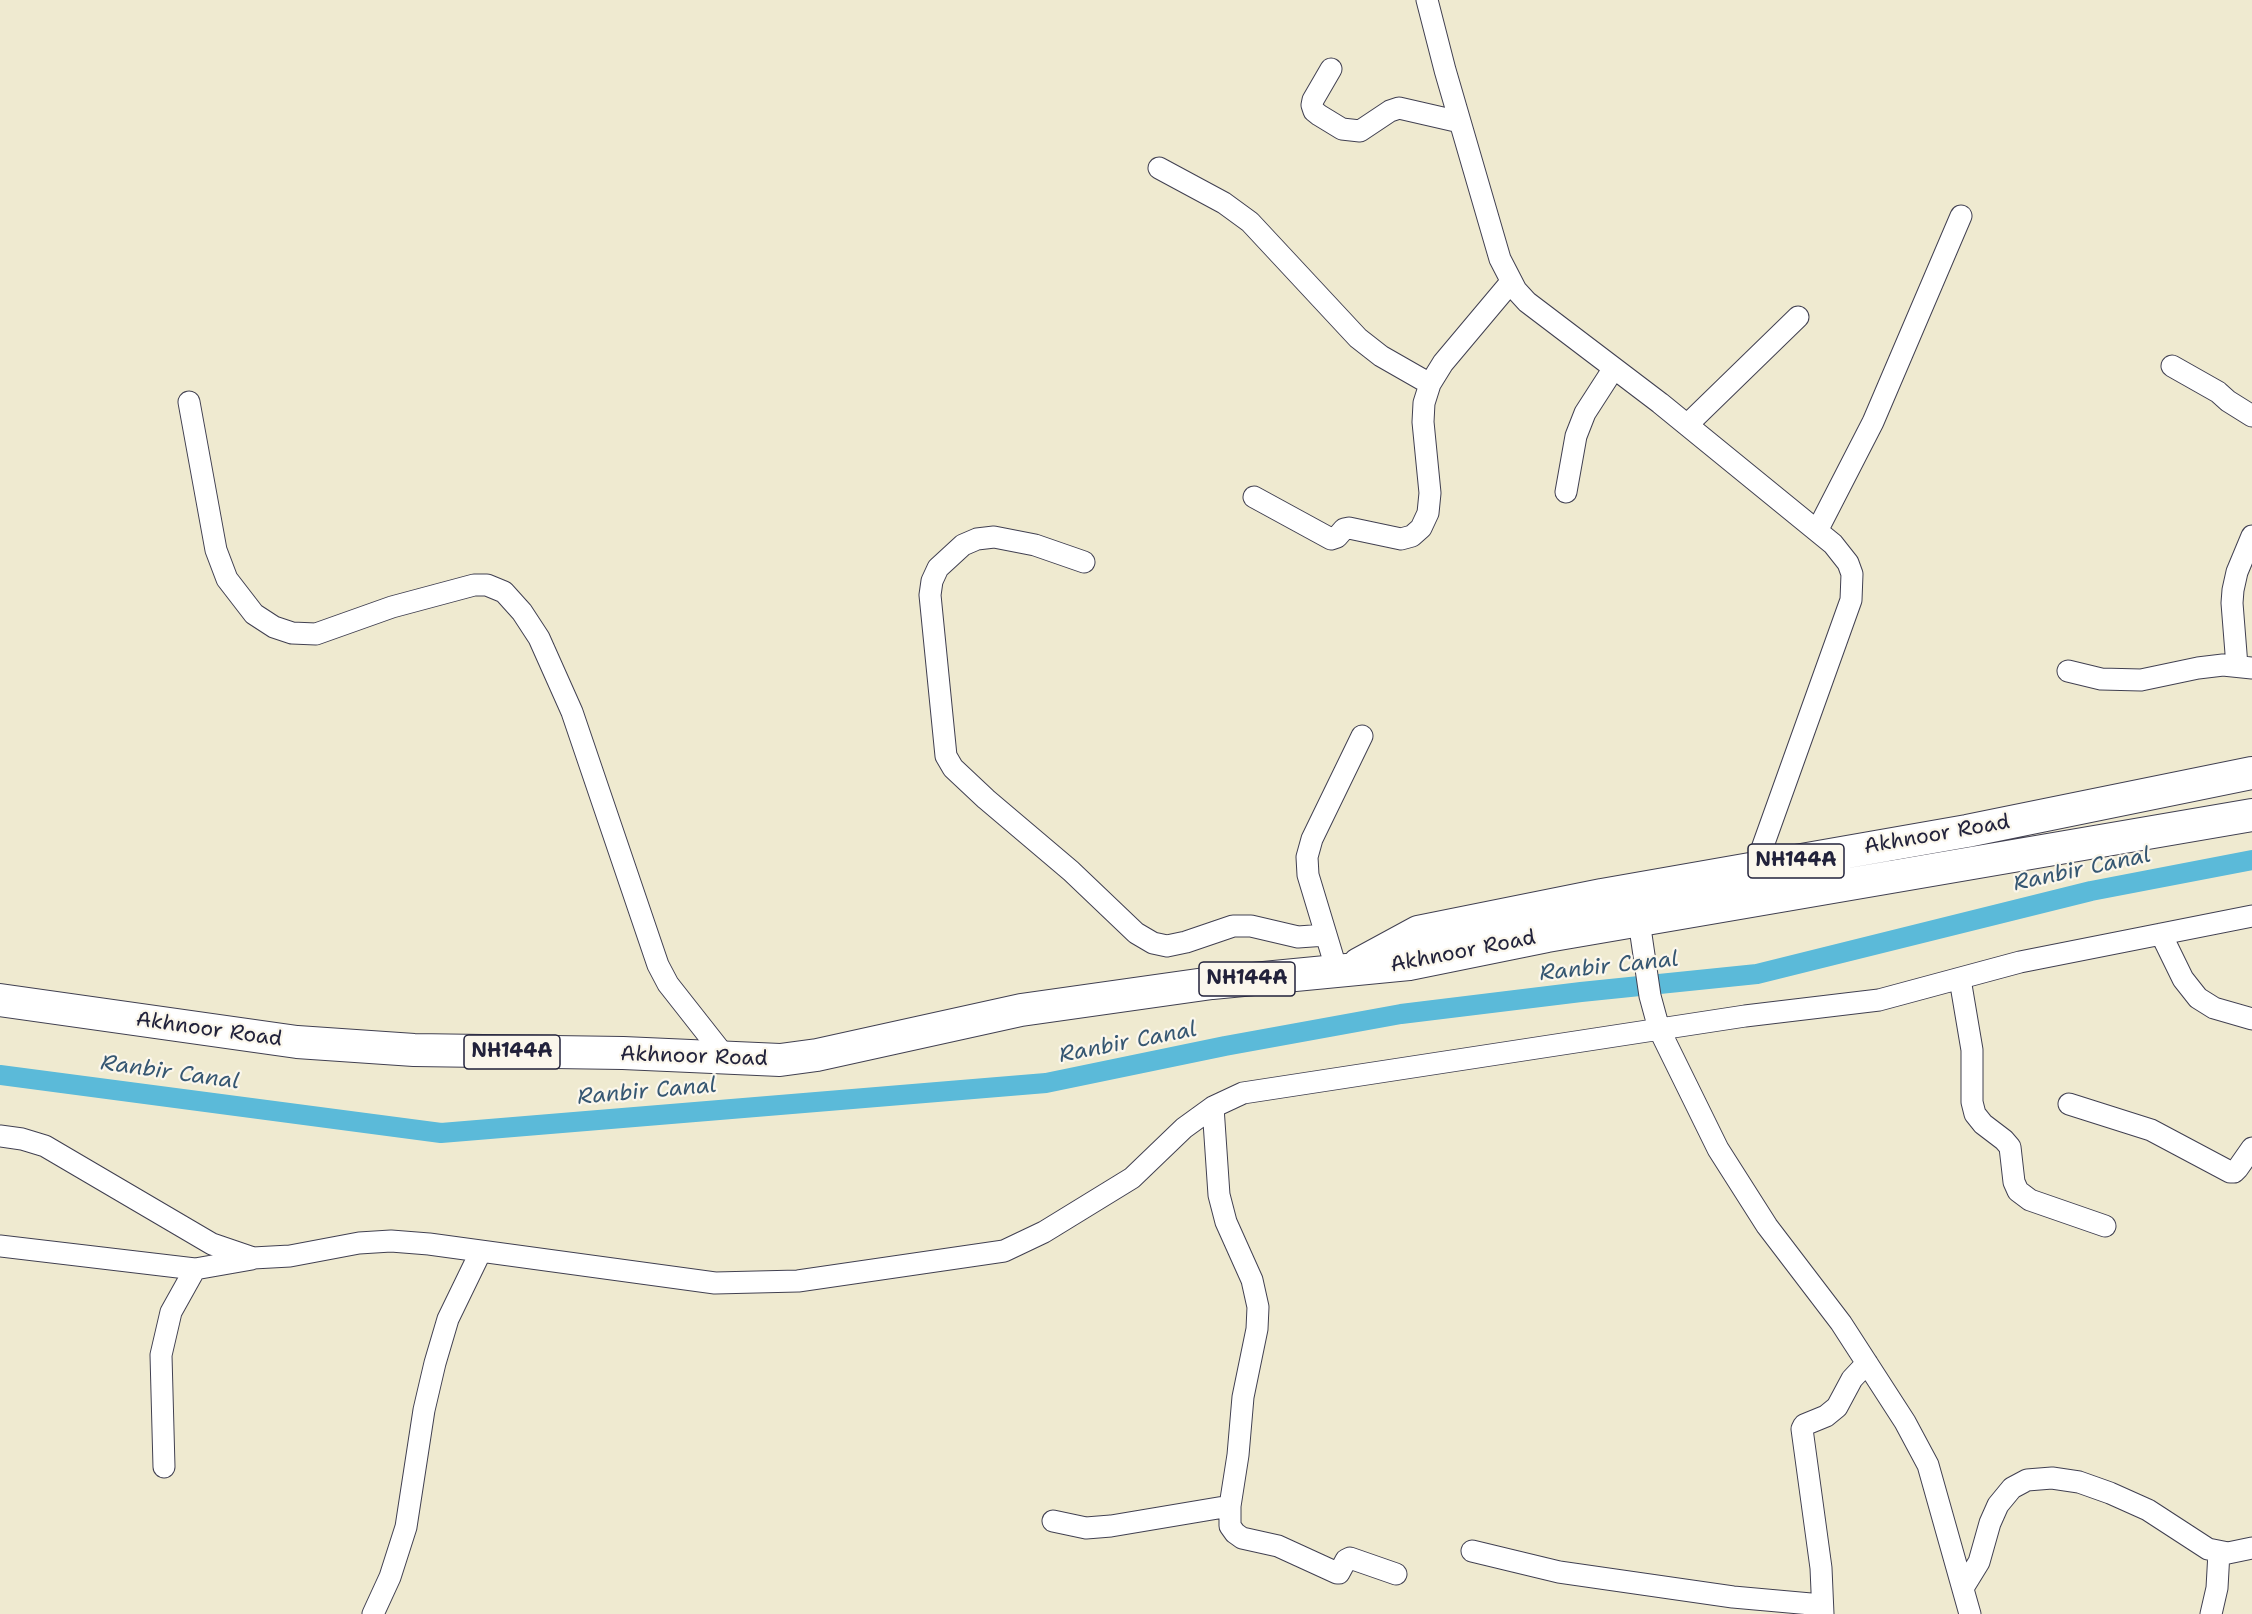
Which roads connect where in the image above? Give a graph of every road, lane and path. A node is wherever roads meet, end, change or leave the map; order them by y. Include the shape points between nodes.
1 (1427, 0) edge
2 (1331, 69) dead end
3 (1460, 122) junction
4 (1159, 168) dead end
5 (1961, 216) dead end
6 (1511, 282) junction
7 (1798, 317) dead end
8 (2172, 366) dead end
9 (1614, 368) junction
10 (1430, 384) junction
11 (189, 402) dead end
12 (2252, 416) edge
13 (1687, 424) junction
14 (1566, 492) dead end
15 (1254, 497) dead end
16 (1817, 531) junction
17 (2252, 536) edge
18 (1084, 562) dead end
19 (2244, 667) edge
20 (2068, 671) dead end
21 (1362, 736) dead end
22 (2252, 774) edge
23 (2252, 815) edge
24 (1755, 868) junction
25 (2252, 916) edge
26 (1639, 921) junction
27 (2160, 934) junction
28 (1326, 935) junction
29 (1342, 970) junction
30 (1960, 979) junction
31 (0, 1000) edge
32 (2252, 1019) edge
33 (1659, 1029) junction
34 (727, 1059) junction
35 (2069, 1104) dead end
36 (1213, 1107) junction
37 (0, 1136) edge
38 (2252, 1148) edge
39 (2105, 1226) dead end
40 (0, 1246) edge
41 (481, 1251) junction
42 (253, 1258) junction
43 (195, 1269) junction
44 (1867, 1363) junction
45 (164, 1467) dead end
46 (1230, 1506) junction
47 (1053, 1521) dead end
48 (2252, 1548) edge
49 (1472, 1551) dead end
50 (2219, 1552) junction
51 (1396, 1574) dead end
52 (1963, 1588) junction
53 (1822, 1610) edge
54 (374, 1614) edge
55 (1970, 1614) edge
56 (2211, 1614) edge

1 - 3 street
2 - 3 street via 1312,105 1319,115 1342,129 1360,131 1399,108
3 - 6 street via 1500,259
4 - 10 street via 1224,203 1250,222 1358,338
5 - 16 street via 1873,422
6 - 9 street via 1527,302
6 - 10 street
7 - 13 street
8 - 12 street
9 - 13 street
9 - 14 street via 1585,413 1576,436
10 - 15 street via 1423,422 1430,492 1428,513 1412,536 1401,538 1349,528 1331,539
11 - 34 street via 216,550 227,579 254,614 274,627 316,634 392,607 474,585 504,592 522,612 539,638 572,712 658,965 668,984
13 - 16 street
16 - 24 street via 1848,563 1852,574 1851,600
17 - 19 street via 2237,572 2232,603
18 - 28 street via 1035,545 994,537 963,545 938,568 930,595 946,756 953,768 1136,933 1153,943 1167,946 1186,942 1233,926 1298,937
19 - 20 street via 2198,668 2141,680 2101,679
21 - 28 street via 1307,857 1308,875
22 - 24 highway, Akhnoor Road / NH144A via 1967,831
23 - 26 highway, Akhnoor Road / NH144A
24 - 29 highway, Akhnoor Road / NH144A via 1418,932
25 - 27 street
26 - 29 highway, Akhnoor Road / NH144A via 1409,964
26 - 33 street
27 - 30 street via 2020,962
27 - 32 street via 2182,979 2198,998 2214,1008
28 - 29 street
29 - 34 highway, Akhnoor Road / NH144A via 1147,991 1021,1010 817,1056
30 - 33 street via 1879,1000
30 - 39 street via 1972,1050 1975,1114 2010,1147 2018,1191 2030,1200
31 - 34 highway, Akhnoor Road / NH144A via 317,1044
33 - 36 street via 1243,1093
33 - 44 street via 1718,1149 1767,1226
35 - 38 street via 2151,1130 2230,1172 2238,1168
36 - 41 street via 1184,1128 1132,1178 1044,1232 1004,1251 798,1281 716,1283
36 - 46 street via 1219,1195 1226,1222 1252,1280 1258,1307
37 - 42 street via 45,1146 212,1244
40 - 43 street
41 - 42 street via 391,1241
41 - 54 street via 448,1319 435,1363 406,1527
42 - 43 street
43 - 45 street via 171,1312 161,1355
44 - 52 street via 1928,1465
44 - 53 street via 1852,1379 1837,1407 1804,1425 1802,1430 1821,1568
46 - 47 street via 1111,1527 1086,1528
46 - 51 street via 1230,1526 1242,1538 1278,1546 1337,1573 1350,1558
48 - 50 street
49 - 53 street via 1559,1572
50 - 52 street via 2208,1549 2148,1510 2110,1493 2079,1482 2027,1480 2012,1488 1998,1505 1979,1562
50 - 56 street
52 - 55 street

